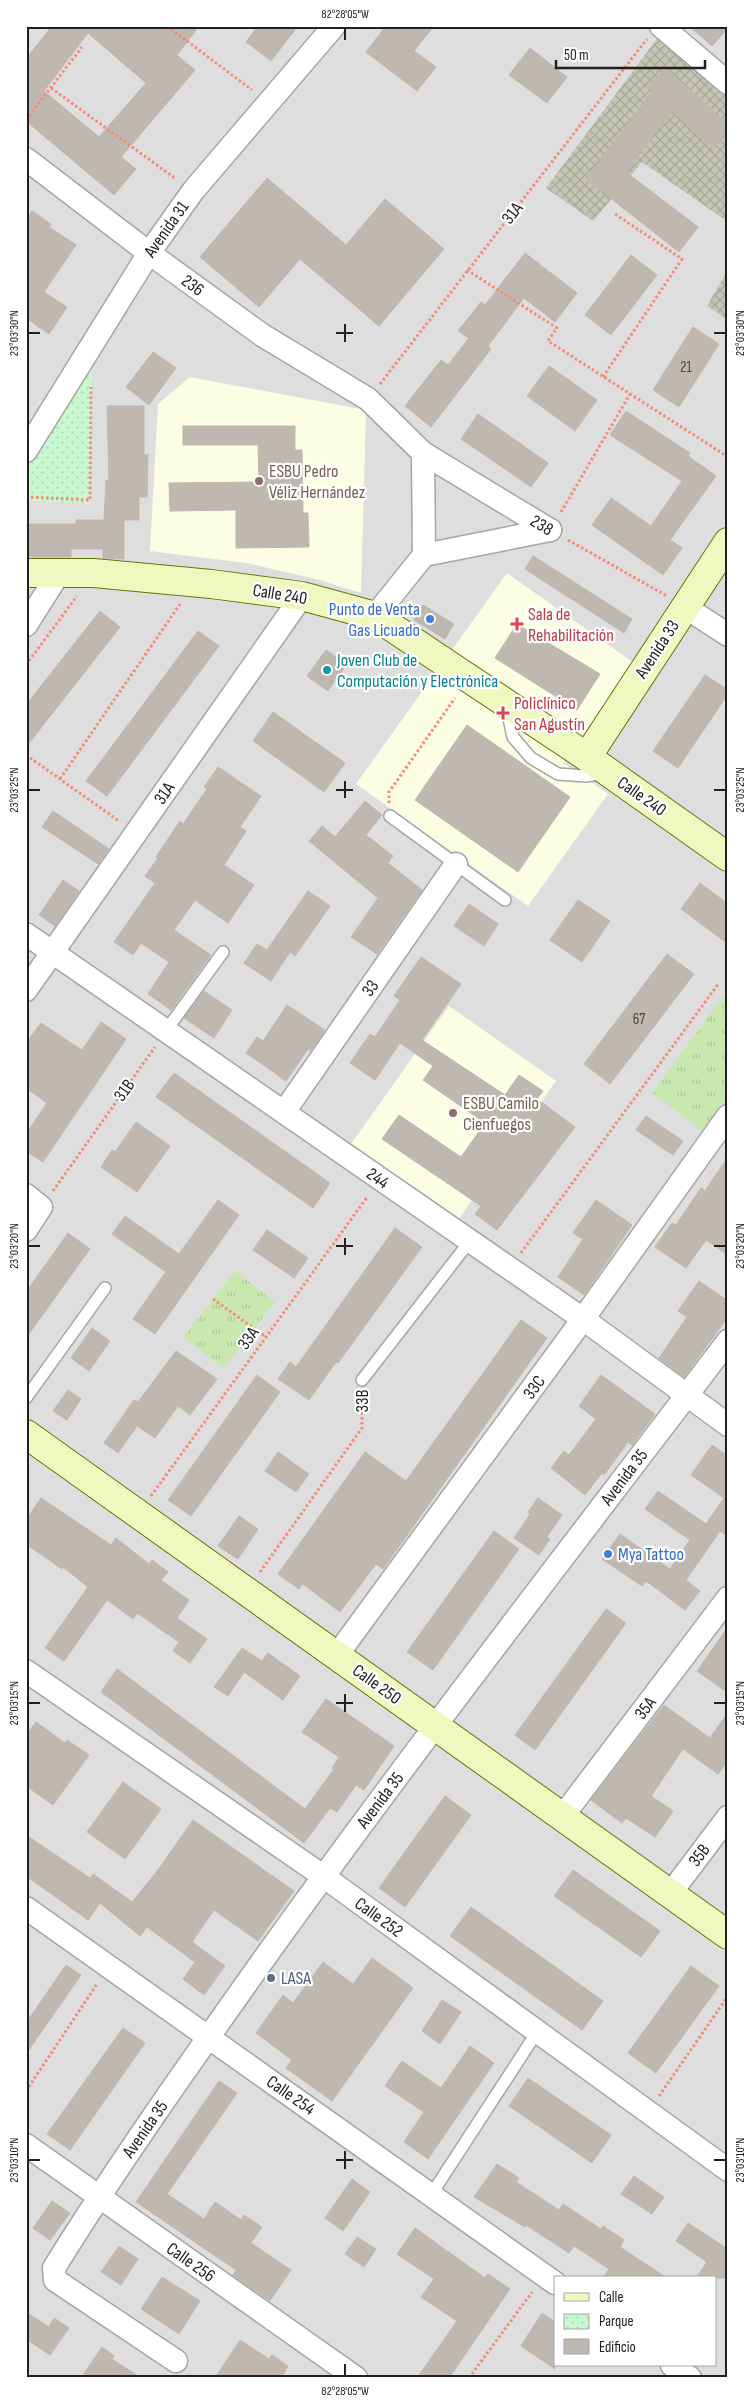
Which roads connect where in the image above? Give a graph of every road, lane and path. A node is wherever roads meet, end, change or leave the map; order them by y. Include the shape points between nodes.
1 (167, 26) edge
2 (334, 26) edge
3 (656, 30) edge
4 (82, 47) dead end
5 (728, 83) edge
6 (51, 88) junction
7 (269, 102) junction
8 (26, 120) edge
9 (26, 159) edge
10 (193, 191) junction
11 (615, 214) dead end
12 (149, 253) junction
13 (467, 270) junction
14 (602, 377) junction
15 (91, 385) dead end
16 (630, 394) junction
17 (368, 399) junction
18 (26, 451) edge
19 (423, 453) junction
20 (728, 457) edge
21 (26, 497) edge
22 (550, 530) junction
23 (728, 542) edge
24 (424, 555) junction
25 (26, 573) edge
26 (59, 573) junction
27 (94, 573) junction
28 (195, 583) junction
29 (302, 596) junction
30 (685, 607) junction
31 (375, 616) junction
32 (26, 625) edge
33 (728, 635) edge
34 (26, 666) edge
35 (469, 679) junction
36 (26, 755) edge
37 (598, 765) junction
38 (60, 779) junction
39 (390, 816) joint
40 (136, 833) junction
41 (728, 856) edge
42 (456, 864) junction
43 (505, 900) dead end
44 (26, 934) edge
45 (53, 952) junction
46 (223, 952) dead end
47 (719, 984) dead end
48 (26, 990) edge
49 (165, 1032) junction
50 (284, 1112) junction
51 (728, 1116) edge
52 (380, 1179) junction
53 (34, 1201) edge
54 (26, 1230) edge
55 (470, 1241) junction
56 (509, 1268) junction
57 (105, 1288) dead end
58 (213, 1299) dead end
59 (583, 1319) junction
60 (266, 1337) junction
61 (728, 1341) edge
62 (362, 1380) joint
63 (686, 1396) junction
64 (26, 1398) edge
65 (728, 1426) edge
66 (26, 1434) edge
67 (138, 1514) junction
68 (247, 1591) junction
69 (728, 1598) edge
70 (337, 1655) junction
71 (26, 1671) edge
72 (435, 1726) junction
73 (562, 1817) junction
74 (728, 1817) edge
75 (323, 1876) junction
76 (670, 1894) junction
77 (26, 1908) edge
78 (728, 1935) edge
79 (108, 1966) junction
80 (728, 1996) edge
81 (537, 2032) junction
82 (208, 2037) junction
83 (26, 2091) edge
84 (648, 2112) junction
85 (26, 2145) edge
86 (728, 2170) edge
87 (431, 2195) junction
88 (98, 2197) junction
89 (550, 2279) edge
90 (176, 2361) dead end
91 (673, 2366) edge
92 (356, 2378) edge
93 (469, 2378) edge
94 (690, 2378) edge

1 - 7 path
2 - 7 street, Avenida 31
3 - 5 street
3 - 13 path, 31A
4 - 6 path
6 - 8 path
6 - 10 path
7 - 10 street, Avenida 31
9 - 12 street, 236
10 - 12 street, Avenida 31
11 - 14 path via 682,259
12 - 17 street, 236 via 262,334
12 - 18 street, Avenida 31
13 - 14 path via 557,328 548,342
13 - 17 path, 31A
14 - 16 path
15 - 21 path via 90,500
16 - 20 path
16 - 22 path
17 - 19 street, 238
19 - 22 street, 238
19 - 24 street
22 - 24 street
22 - 30 path, 238
23 - 30 street, Avenida 33
24 - 31 street
25 - 26 street, Calle 240
26 - 27 street, Calle 240
26 - 32 street
27 - 28 street, Calle 240
27 - 34 path
28 - 29 street, Calle 240
28 - 38 path
29 - 31 street, Calle 240
29 - 40 street, 31A
30 - 33 street
30 - 37 street, Avenida 33
31 - 35 street, Calle 240
35 - 37 street, Calle 240
35 - 39 path via 389,792
36 - 38 path
37 - 41 street, Calle 240
38 - 40 path
39 - 42 lane
40 - 45 street, 31A
42 - 43 lane
42 - 50 street, 33
44 - 45 street, 244
45 - 48 street, 31A
45 - 49 street, 244
46 - 49 lane
47 - 56 path
49 - 50 street, 244
49 - 53 path, 31B
50 - 52 street, 244
51 - 59 street, 33C
52 - 55 street, 244
52 - 60 path, 33A
53 - 54 street
55 - 56 street, 244
55 - 62 lane, 33B
56 - 59 street, 244
57 - 64 lane
58 - 60 path
59 - 63 street, 244
59 - 70 street, 33C
60 - 67 path, 33A
61 - 63 street, Avenida 35
62 - 68 path, 33B via 362,1428
63 - 65 street, 244
63 - 72 street, Avenida 35
66 - 67 street, Calle 250
67 - 68 street, Calle 250
68 - 70 street, Calle 250
69 - 73 street, 35A
70 - 72 street, Calle 250
71 - 75 street, Calle 252
72 - 73 street, Calle 250
72 - 75 street, Avenida 35
73 - 76 street, Calle 250
74 - 76 street, 35B
75 - 81 street, Calle 252
75 - 82 street, Avenida 35
76 - 78 street, Calle 250
77 - 79 street, Calle 254
79 - 82 street, Calle 254
79 - 83 path
80 - 84 path
81 - 84 street, Calle 252
81 - 87 lane
82 - 87 street, Calle 254
82 - 88 street, Avenida 35
84 - 86 street, Calle 252
85 - 88 street, Calle 256
87 - 89 street, Calle 254
88 - 90 street, Avenida 35 via 54,2268 55,2280
88 - 92 street, Calle 256
89 - 93 path
91 - 94 street

